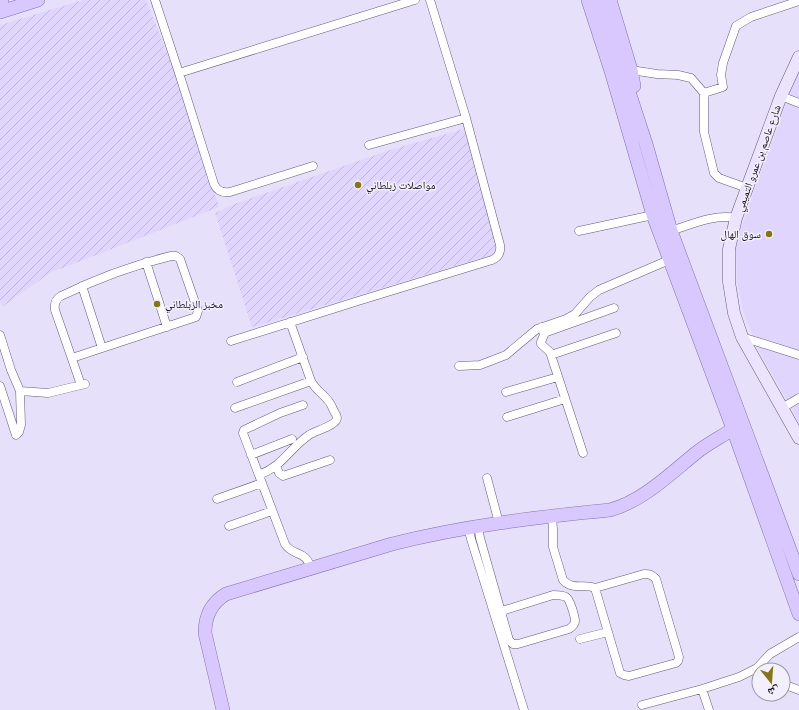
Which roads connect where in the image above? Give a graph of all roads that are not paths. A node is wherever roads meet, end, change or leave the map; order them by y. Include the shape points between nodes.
1 (38, 0) edge
2 (155, 0) edge
3 (415, 0) edge
4 (430, 0) edge
5 (581, 0) edge
6 (588, 0) edge
7 (599, 0) edge
8 (610, 0) edge
9 (799, 1) edge
10 (0, 12) edge
11 (600, 21) junction
12 (799, 56) edge
13 (631, 70) junction
14 (179, 73) junction
15 (704, 93) junction
16 (781, 96) junction
17 (799, 103) edge
18 (466, 118) junction
19 (646, 144) junction
20 (369, 145) dead end
21 (313, 166) dead end
22 (640, 171) junction
23 (747, 188) junction
24 (653, 215) junction
25 (736, 218) junction
26 (579, 231) dead end
27 (671, 231) junction
28 (669, 260) junction
29 (146, 262) junction
30 (82, 286) junction
31 (614, 308) dead end
32 (290, 322) junction
33 (167, 327) junction
34 (543, 330) junction
35 (616, 333) dead end
36 (0, 335) edge
37 (742, 337) junction
38 (231, 341) dead end
39 (102, 348) junction
40 (551, 355) junction
41 (799, 355) edge
42 (302, 357) junction
43 (72, 358) junction
44 (459, 366) dead end
45 (558, 377) junction
46 (311, 381) junction
47 (237, 382) dead end
48 (0, 386) edge
49 (20, 391) junction
50 (506, 392) dead end
51 (799, 398) edge
52 (565, 399) junction
53 (303, 405) dead end
54 (235, 408) dead end
55 (782, 408) junction
56 (507, 417) dead end
57 (733, 429) junction
58 (799, 438) edge
59 (292, 439) dead end
60 (583, 453) dead end
61 (251, 456) junction
62 (330, 460) dead end
63 (276, 466) junction
64 (487, 478) dead end
65 (260, 479) junction
66 (217, 499) dead end
67 (272, 511) junction
68 (552, 516) junction
69 (499, 523) junction
70 (229, 526) dead end
71 (473, 526) junction
72 (311, 568) junction
73 (799, 574) edge
74 (595, 588) junction
75 (502, 611) junction
76 (799, 614) edge
77 (608, 632) junction
78 (799, 637) edge
79 (580, 639) dead end
80 (764, 662) edge
81 (751, 672) edge
82 (702, 689) junction
83 (642, 705) dead end
84 (223, 710) edge
85 (524, 710) edge
86 (709, 710) edge

1 - 10 main road
2 - 14 street
3 - 14 street
4 - 18 street
5 - 22 main road via 612,104
6 - 11 main road
7 - 11 main road
8 - 13 main road
9 - 15 street via 752,17 736,26 723,63 723,87
11 - 19 main road
11 - 22 main road via 611,71
12 - 16 main road, شارع عاصم بن عمرو التميمي
13 - 15 street via 691,78
13 - 19 main road
14 - 21 street via 218,190 227,192
15 - 23 street via 704,132 714,173 719,178
16 - 17 street
16 - 23 main road, شارع عاصم بن عمرو التميمي
18 - 20 street
18 - 32 street via 500,245 500,254 496,258
19 - 27 main road
22 - 24 main road
23 - 25 main road, شارع عاصم بن عمرو التميمي
24 - 26 street
24 - 28 main road
25 - 27 street via 727,216 709,219
25 - 37 main road, شارع عاصم بن عمرو التميمي via 729,249 729,282 734,313
27 - 73 main road
28 - 34 street via 598,290 571,317
28 - 57 main road
29 - 30 street
29 - 33 street
29 - 33 street via 171,256 180,259 198,311 195,318
30 - 39 street
30 - 43 street via 58,298 55,305
31 - 34 street
32 - 38 street
32 - 42 street
33 - 39 street
34 - 40 street via 541,344
34 - 44 street via 532,332 500,358 480,365
35 - 40 street
36 - 49 street
37 - 41 street
37 - 55 main road, شارع عاصم بن عمرو التميمي
39 - 43 street
40 - 45 street
42 - 46 street
42 - 47 street
43 - 49 street via 83,385 48,393
45 - 50 street
45 - 52 street
46 - 54 street
46 - 63 street via 331,402 336,420 306,437
48 - 49 street via 16,435 20,425
51 - 55 street
52 - 56 street
52 - 60 street
53 - 61 street via 244,430 243,435
55 - 58 main road, شارع عاصم بن عمرو التميمي
57 - 68 main road via 623,506 610,510
57 - 76 main road
59 - 61 street
61 - 65 street
62 - 63 street via 283,476 279,474
63 - 65 street
64 - 69 street
65 - 66 street
65 - 67 street
67 - 70 street
67 - 72 street via 287,547 303,555
68 - 69 main road
68 - 74 street via 553,546 563,580 573,586
69 - 71 main road
71 - 72 main road via 392,544
71 - 75 street via 480,538
71 - 85 street via 471,539
72 - 84 main road via 226,594 209,610 205,633
74 - 77 street
74 - 77 street via 644,574 654,576 679,657 678,661 629,676 624,675 618,668
75 - 75 street via 509,640 513,644 569,629 574,626 575,621 569,600 558,594
77 - 79 street
78 - 80 street via 770,654
81 - 82 street
82 - 83 street
82 - 86 street

